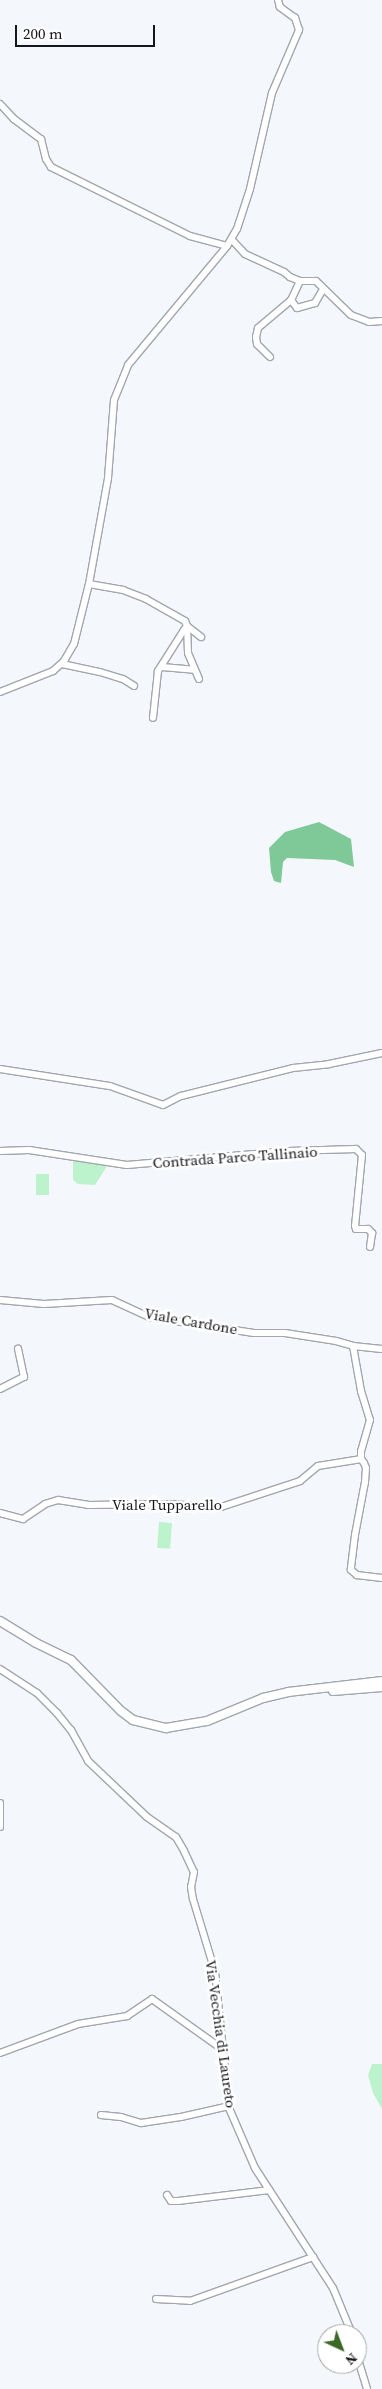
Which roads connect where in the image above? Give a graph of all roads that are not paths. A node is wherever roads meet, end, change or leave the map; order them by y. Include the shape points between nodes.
1 (278, 0) edge
2 (0, 104) edge
3 (232, 240) junction
4 (227, 246) junction
5 (300, 281) junction
6 (323, 289) junction
7 (291, 300) junction
8 (381, 320) edge
9 (270, 357) dead end
10 (89, 584) junction
11 (186, 626) junction
12 (201, 637) dead end
13 (62, 664) junction
14 (162, 667) junction
15 (194, 670) junction
16 (199, 679) dead end
17 (134, 686) dead end
18 (0, 692) edge
19 (153, 718) dead end
20 (382, 1053) edge
21 (0, 1069) edge
22 (0, 1151) edge
23 (370, 1247) dead end
24 (0, 1300) edge
25 (353, 1346) junction
26 (18, 1349) dead end
27 (382, 1349) edge
28 (0, 1389) edge
29 (361, 1459) junction
30 (0, 1513) edge
31 (382, 1578) edge
32 (0, 1621) edge
33 (0, 1669) edge
34 (382, 1681) edge
35 (382, 1687) edge
36 (276, 1695) junction
37 (0, 1803) edge
38 (0, 1827) edge
39 (222, 2049) junction
40 (0, 2053) edge
41 (229, 2106) junction
42 (101, 2115) dead end
43 (269, 2190) junction
44 (167, 2195) dead end
45 (313, 2257) junction
46 (156, 2299) dead end
47 (348, 2324) edge
48 (362, 2374) edge
49 (367, 2389) edge

1 - 3 street via 280,7 295,18 298,30 272,94 243,216
2 - 4 street via 41,139 51,167 190,236
3 - 4 street
3 - 5 street via 245,254
4 - 10 street via 148,339 123,375 114,400 108,478
5 - 6 street via 312,280
5 - 7 street
6 - 7 street via 317,301 309,306 298,308
6 - 8 street via 351,315 369,322
7 - 9 street via 258,328 257,344
10 - 11 street via 123,590 146,599 182,618
10 - 13 street via 74,644
11 - 12 street
11 - 14 street
11 - 15 street via 188,653
13 - 17 street via 123,679
13 - 18 street via 53,671
14 - 15 street
14 - 19 street via 157,680
15 - 16 street
20 - 21 street via 293,1068 181,1096 163,1105 110,1086
22 - 23 street, Contrada Parco Tallinaio via 29,1150 127,1165 289,1151 356,1150 362,1155 355,1226 372,1233
24 - 25 street, Viale Cardone via 44,1304 112,1300 148,1316 254,1333 285,1333
25 - 27 street, Viale Cardone
25 - 29 street via 370,1420
26 - 28 street via 24,1377
29 - 30 street, Viale Tupparello via 318,1466 300,1481 221,1507 88,1505 58,1500 45,1504 23,1519
29 - 31 street via 365,1475 351,1570 357,1575
32 - 36 main road via 71,1660 121,1710 134,1720 150,1725 166,1728 207,1721
33 - 39 street, Via Vecchia di Laureto via 44,1699 71,1730 88,1761 105,1779 147,1818 176,1838 194,1872 191,1887 215,1972
34 - 36 main road
35 - 36 main road
37 - 38 street
39 - 40 street via 152,1999 127,2016 78,2024
39 - 41 street, Via Vecchia di Laureto
41 - 42 street via 142,2123
41 - 43 street, Via Vecchia di Laureto via 255,2168
43 - 44 street via 178,2201 171,2201
43 - 45 street, Via Vecchia di Laureto
45 - 46 street via 190,2301
45 - 47 street, Via Vecchia di Laureto via 333,2288
48 - 49 street

